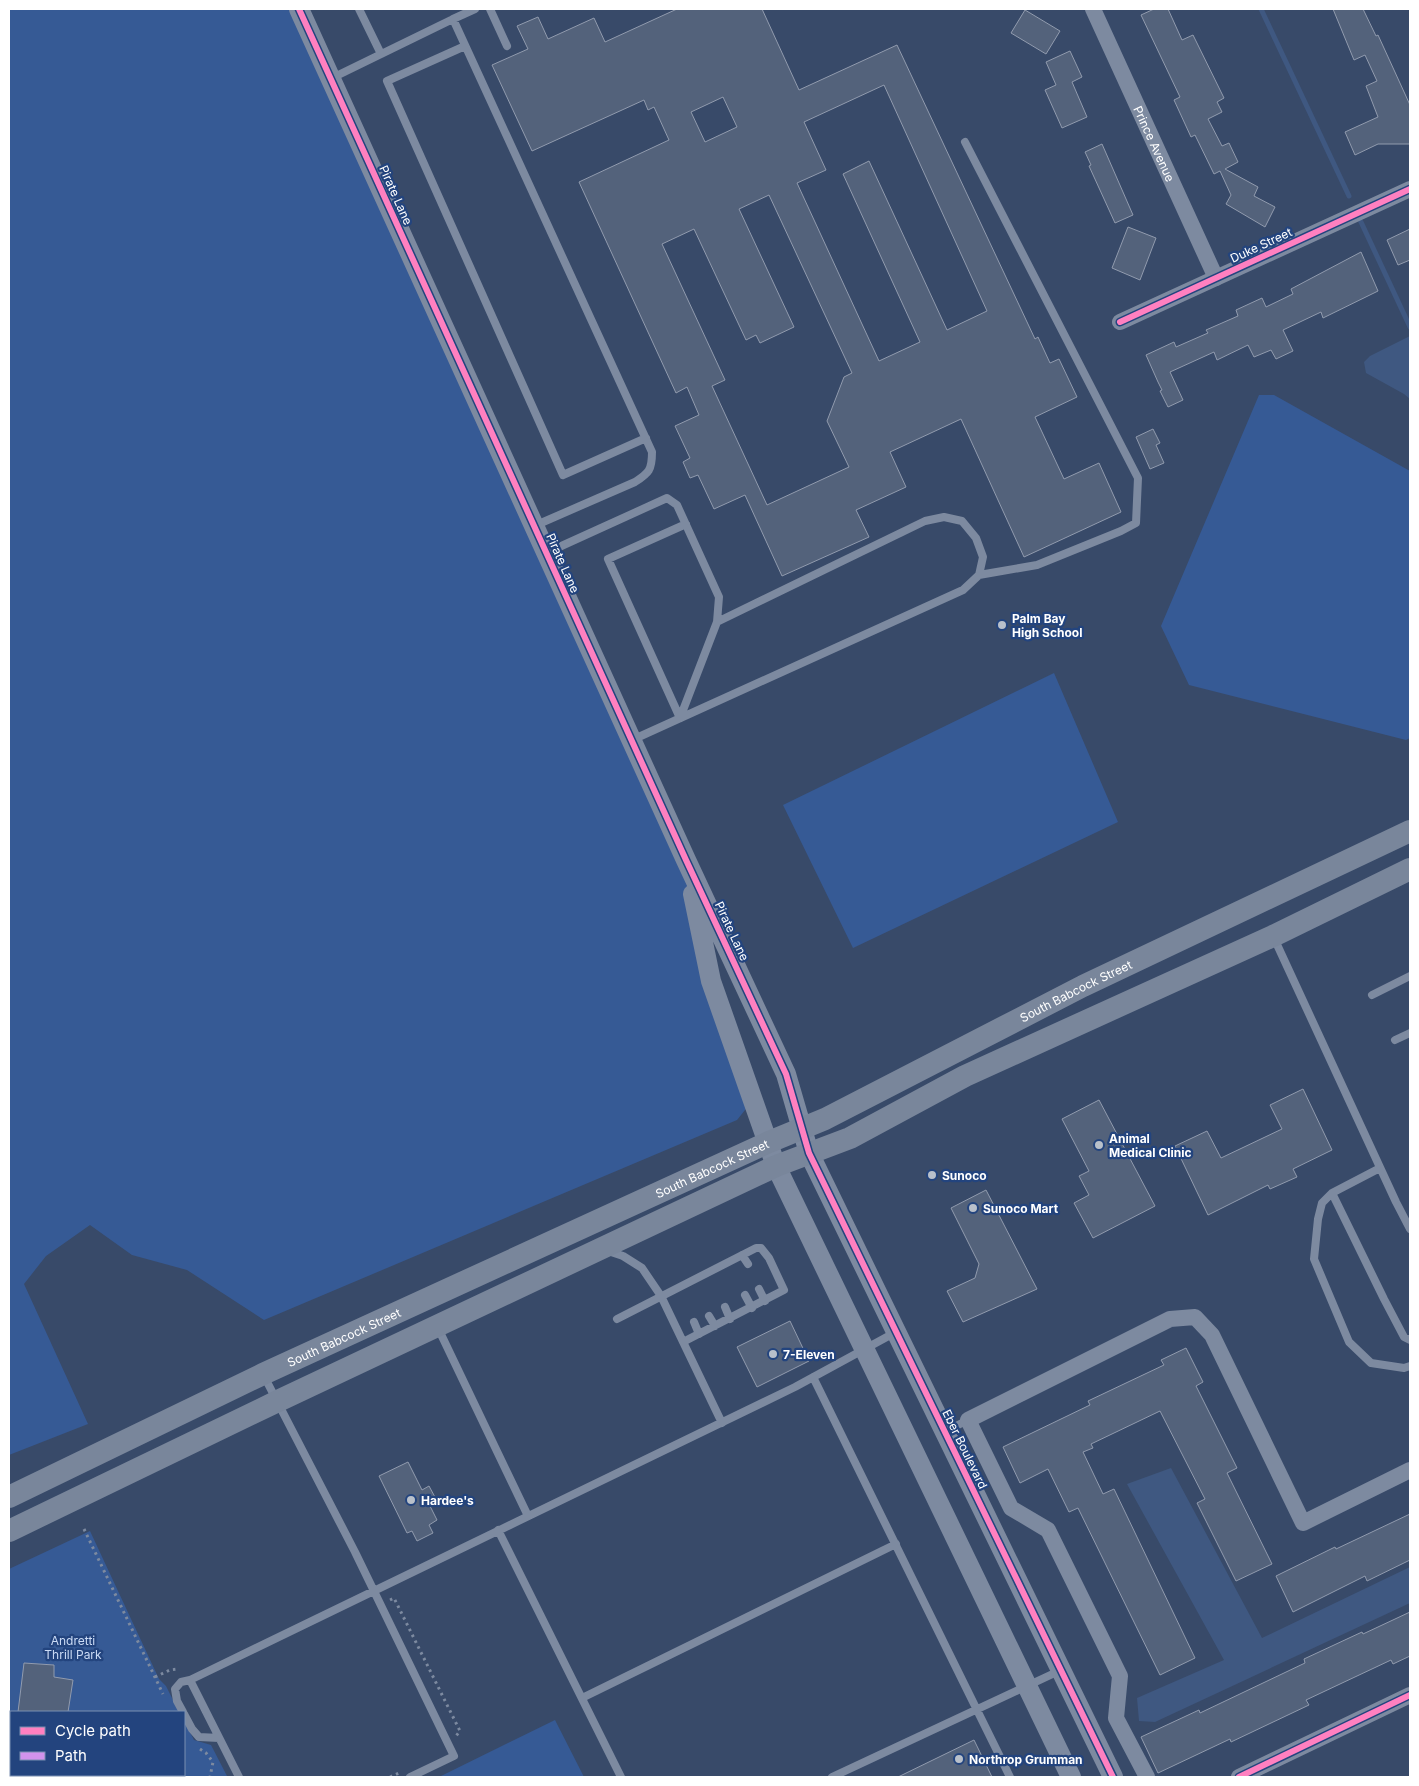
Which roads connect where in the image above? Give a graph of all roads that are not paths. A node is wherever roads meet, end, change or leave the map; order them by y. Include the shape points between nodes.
1 (299, 9) edge
2 (359, 9) edge
3 (475, 9) edge
4 (490, 9) edge
5 (1093, 9) edge
6 (453, 19) junction
7 (465, 46) junction
8 (507, 46) dead end
9 (380, 54) junction
10 (330, 78) junction
11 (965, 142) dead end
12 (1410, 189) edge
13 (1216, 278) junction
14 (1120, 322) dead end
15 (646, 438) junction
16 (686, 524) junction
17 (534, 526) junction
18 (546, 553) junction
19 (979, 575) junction
20 (717, 622) junction
21 (680, 718) junction
22 (632, 740) junction
23 (1410, 831) edge
24 (686, 860) junction
25 (1407, 873) edge
26 (1273, 936) junction
27 (1410, 976) edge
28 (1372, 995) dead end
29 (1410, 1033) edge
30 (1395, 1040) dead end
31 (802, 1129) junction
32 (769, 1142) junction
33 (809, 1153) junction
34 (776, 1166) junction
35 (1380, 1168) junction
36 (1332, 1193) junction
37 (1410, 1229) edge
38 (600, 1248) junction
39 (742, 1256) junction
40 (728, 1262) junction
41 (748, 1264) dead end
42 (732, 1271) dead end
43 (707, 1273) junction
44 (692, 1280) junction
45 (711, 1281) dead end
46 (677, 1288) junction
47 (696, 1289) dead end
48 (759, 1289) dead end
49 (745, 1295) dead end
50 (661, 1296) junction
51 (681, 1296) dead end
52 (765, 1301) junction
53 (725, 1307) dead end
54 (752, 1308) junction
55 (709, 1316) dead end
56 (730, 1318) junction
57 (617, 1319) dead end
58 (694, 1322) dead end
59 (437, 1326) junction
60 (715, 1326) junction
61 (896, 1332) junction
62 (700, 1334) junction
63 (1410, 1340) edge
64 (683, 1342) junction
65 (865, 1350) junction
66 (1410, 1366) edge
67 (264, 1374) junction
68 (813, 1377) junction
69 (278, 1401) junction
70 (968, 1420) junction
71 (722, 1423) junction
72 (944, 1432) junction
73 (1410, 1470) edge
74 (9, 1497) edge
75 (528, 1516) junction
76 (498, 1530) junction
77 (9, 1531) edge
78 (896, 1544) junction
79 (374, 1592) junction
80 (1060, 1670) junction
81 (190, 1680) junction
82 (1028, 1687) junction
83 (1410, 1695) edge
84 (582, 1698) junction
85 (978, 1709) junction
86 (182, 1711) edge
87 (185, 1717) edge
88 (220, 1738) junction
89 (239, 1777) edge
90 (410, 1777) edge
91 (621, 1777) edge
92 (832, 1777) edge
93 (1010, 1777) edge
94 (1071, 1777) edge
95 (1113, 1777) edge
96 (1147, 1777) edge
97 (1239, 1777) edge

1 - 10 street, Pirate Lane
2 - 9 lane
3 - 6 lane
4 - 8 lane
5 - 13 street, Prince Avenue
6 - 7 lane
6 - 9 lane
7 - 15 lane
7 - 15 lane via 387,81 563,476
9 - 10 lane
10 - 17 street, Pirate Lane
11 - 19 lane via 1138,478 1136,523 1037,565
12 - 13 street, Duke Street
13 - 14 street, Duke Street
15 - 17 lane via 652,452 652,466 646,474 635,482
16 - 18 lane via 677,505 667,498
16 - 20 lane via 719,597
16 - 21 lane via 608,559
17 - 18 street, Pirate Lane
18 - 22 street, Pirate Lane
19 - 20 lane via 983,557 976,538 962,520 938,518 924,521
19 - 21 lane via 963,590
20 - 21 lane
21 - 22 lane
22 - 24 street, Pirate Lane
23 - 31 main road, South Babcock Street via 1082,986
24 - 31 street, Pirate Lane via 786,1074
24 - 32 street, Pirate Lane via 711,981
25 - 26 main road, South Babcock Street
26 - 33 main road, South Babcock Street via 965,1076 850,1138
26 - 35 lane
27 - 28 lane
29 - 30 lane
31 - 32 main road, South Babcock Street
31 - 33 street, Eber Boulevard
32 - 34 street
32 - 67 main road, South Babcock Street
33 - 34 main road, South Babcock Street
33 - 61 street, Eber Boulevard
34 - 38 main road, South Babcock Street
34 - 65 street
35 - 36 lane
35 - 37 lane
36 - 63 lane via 1404,1337
36 - 66 lane via 1322,1203 1314,1259 1349,1342 1370,1363
38 - 50 lane via 623,1256 642,1268
38 - 59 main road, South Babcock Street
39 - 40 lane
39 - 41 lane
39 - 52 lane via 761,1248 770,1258 784,1290
40 - 42 lane
40 - 43 lane
43 - 44 lane
43 - 45 lane
44 - 46 lane
44 - 47 lane
46 - 50 lane
46 - 51 lane
48 - 52 lane
49 - 54 lane
50 - 57 lane
50 - 64 lane
52 - 54 lane
53 - 56 lane
54 - 56 lane
55 - 60 lane
56 - 60 lane
58 - 62 lane
59 - 69 main road, South Babcock Street
59 - 75 lane
60 - 62 lane
61 - 65 lane
61 - 72 street, Eber Boulevard
62 - 64 lane
64 - 71 lane
65 - 68 lane
65 - 82 street
67 - 69 lane
67 - 74 main road, South Babcock Street
68 - 71 lane
68 - 78 lane
69 - 77 main road, South Babcock Street
69 - 79 lane
70 - 72 lane
70 - 73 street via 1170,1319 1195,1317 1212,1335 1303,1523
70 - 96 street via 1011,1508 1048,1530 1120,1676 1116,1718
71 - 75 lane
72 - 80 street, Eber Boulevard
75 - 76 lane
76 - 79 lane
76 - 84 lane
78 - 84 lane
78 - 85 lane
79 - 81 lane
79 - 90 lane via 454,1756
80 - 82 lane
80 - 95 street, Eber Boulevard
81 - 86 lane via 181,1682 176,1689
81 - 88 lane
82 - 85 lane
82 - 94 street
83 - 97 street
84 - 91 lane
85 - 92 lane
85 - 93 lane
87 - 88 lane via 198,1737
88 - 89 lane

